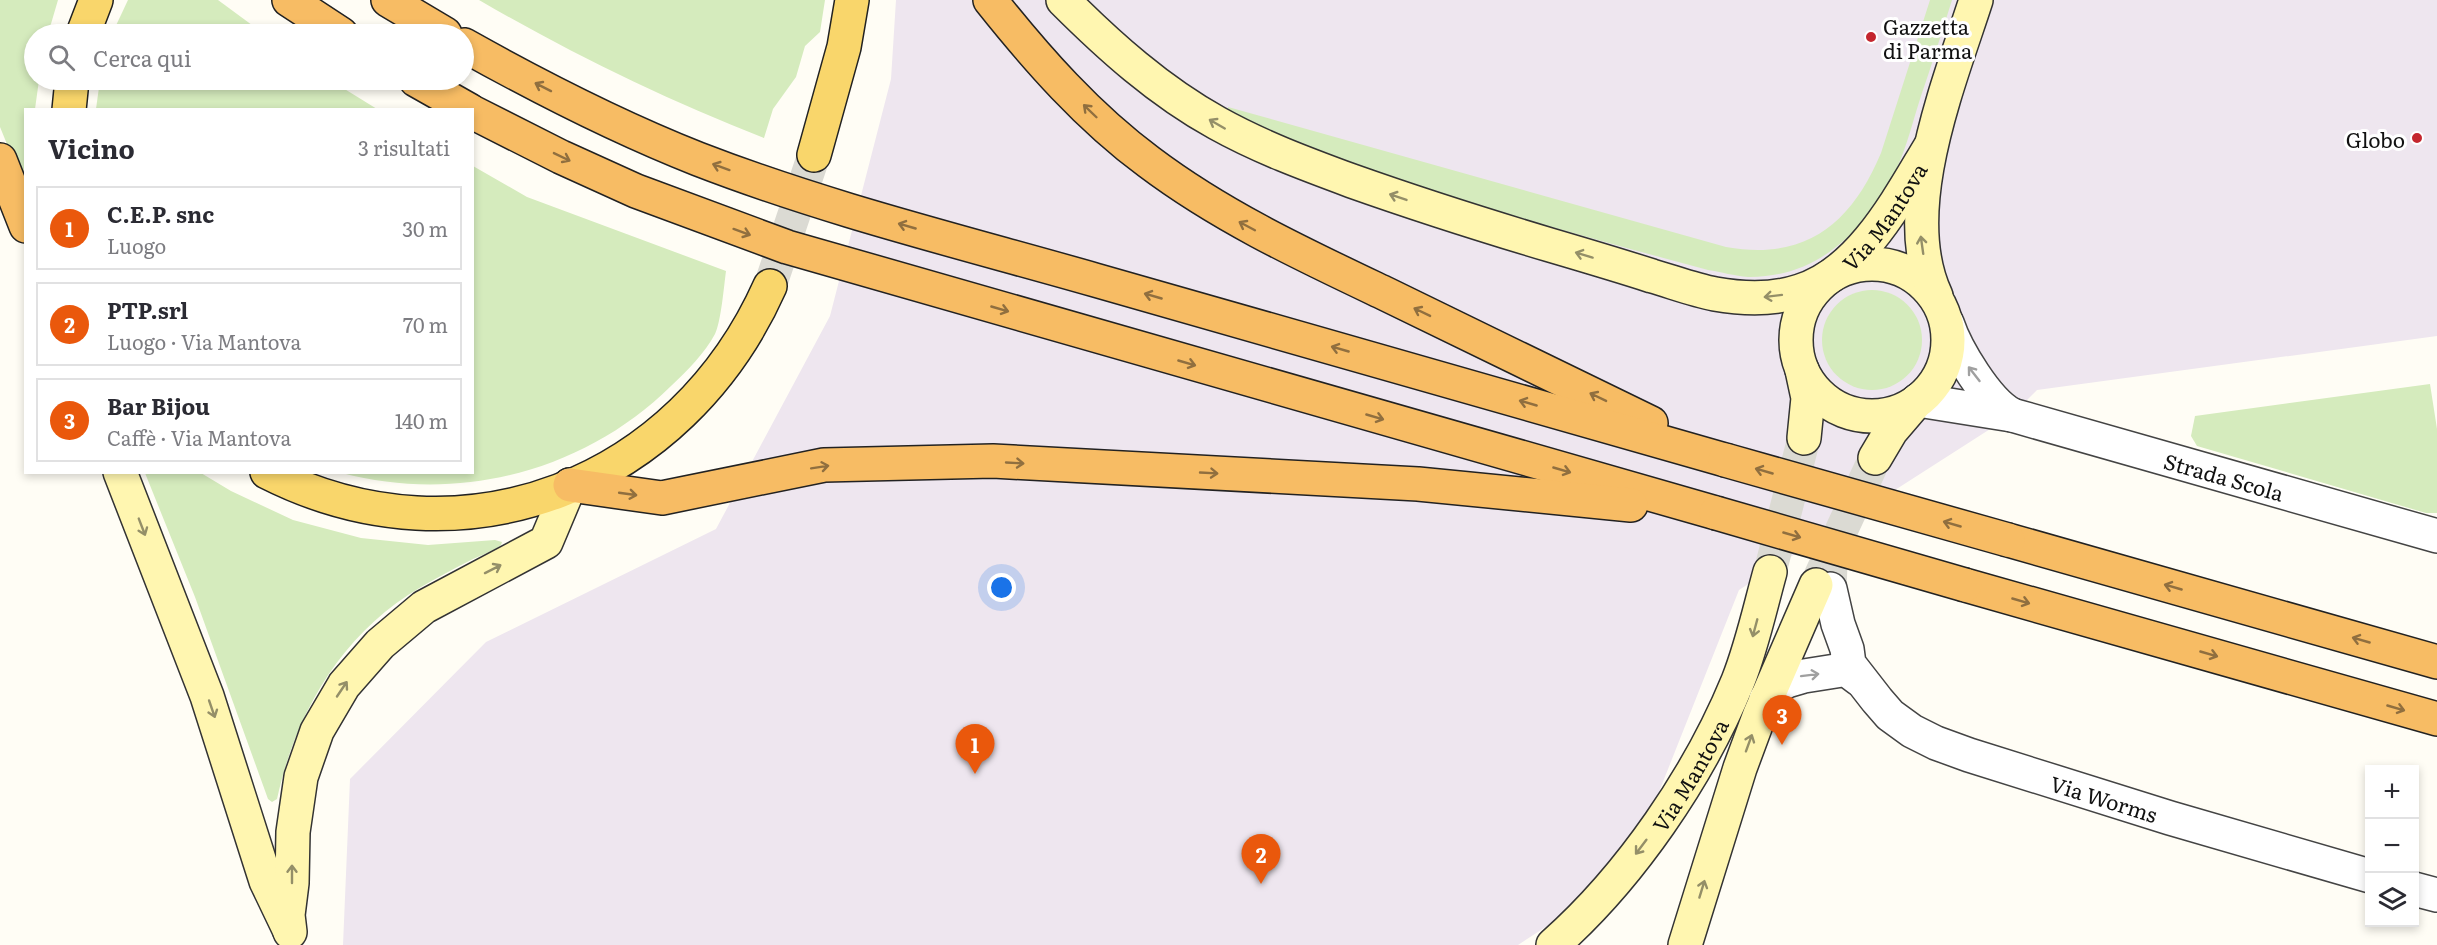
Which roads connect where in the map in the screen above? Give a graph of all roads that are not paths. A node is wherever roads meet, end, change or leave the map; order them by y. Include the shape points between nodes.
1 (96, 0) edge
2 (289, 0) edge
3 (388, 0) edge
4 (852, 0) edge
5 (990, 0) edge
6 (1063, 0) edge
7 (1976, 0) edge
8 (87, 24) edge
9 (326, 24) edge
10 (428, 24) edge
11 (474, 50) edge
12 (71, 90) edge
13 (434, 90) edge
14 (69, 108) edge
15 (466, 108) edge
16 (474, 113) edge
17 (1930, 147) junction
18 (814, 155) tunnel mouth
19 (0, 160) edge
20 (24, 221) edge
21 (1828, 278) junction
22 (770, 286) tunnel mouth
23 (1942, 312) junction
24 (1802, 370) junction
25 (1918, 400) junction
26 (2012, 415) junction
27 (1804, 438) tunnel mouth
28 (1875, 459) tunnel mouth
29 (1725, 460) junction
30 (121, 474) edge
31 (271, 474) edge
32 (570, 485) junction
33 (1716, 513) junction
34 (2437, 536) edge
35 (1770, 572) tunnel mouth
36 (1823, 587) joint
37 (2437, 662) edge
38 (1859, 679) junction
39 (1766, 699) junction
40 (2437, 719) edge
41 (2365, 875) edge
42 (2419, 890) edge
43 (2437, 896) edge
44 (292, 938) edge
45 (1553, 945) edge
46 (1685, 945) edge

1 - 8 main road
2 - 9 highway
3 - 10 highway
4 - 18 main road via 844,47
29 -> 5 highway via 1294,250 1206,202 1147,161 1091,112
21 -> 6 main road via 1801,291 1768,297 1700,291 1439,211 1325,171 1255,143 1192,108 1138,69
7 - 17 main road, Via Mantova
29 -> 11 highway via 772,185 695,158 623,126
12 - 14 main road
13 - 15 highway
16 -> 33 highway via 636,191 787,248
17 - 21 main road, Via Mantova via 1868,241
23 -> 17 main road, Via Mantova via 1928,274 1920,233
19 - 20 highway
21 - 23 main road, Via Mantova via 1851,267 1889,266 1923,282
21 - 24 main road, Via Mantova via 1810,296 1799,319 1797,345
22 - 32 main road via 728,361 683,413 634,453
23 - 25 main road, Via Mantova via 1946,360 1935,382
26 -> 23 street, Strada Scola via 1998,405 1972,372
24 - 25 main road, Via Mantova via 1826,400 1861,415 1885,414
24 - 27 main road, Via Mantova via 1808,398
25 - 26 street, Strada Scola
25 - 28 main road, Via Mantova via 1891,431
26 - 34 street, Strada Scola
37 -> 29 highway, bridge
30 -> 44 main road via 207,696 266,881
31 - 32 main road via 327,499 386,512 419,514 482,511
32 -> 33 highway via 662,498 824,465 993,461 1418,484
44 -> 32 main road via 288,915 301,777 317,731 339,692 361,663 424,607 546,542
33 -> 40 highway, bridge
35 -> 45 main road, Via Mantova via 1739,680 1702,755 1634,855 1592,907
36 - 38 street via 1848,649 1849,664
36 - 39 main road, Via Mantova
39 -> 38 street via 1776,687 1799,677 1842,670
38 - 41 street, Via Worms via 1901,724 1943,746
46 -> 39 main road, Via Mantova via 1730,798
42 - 43 street

